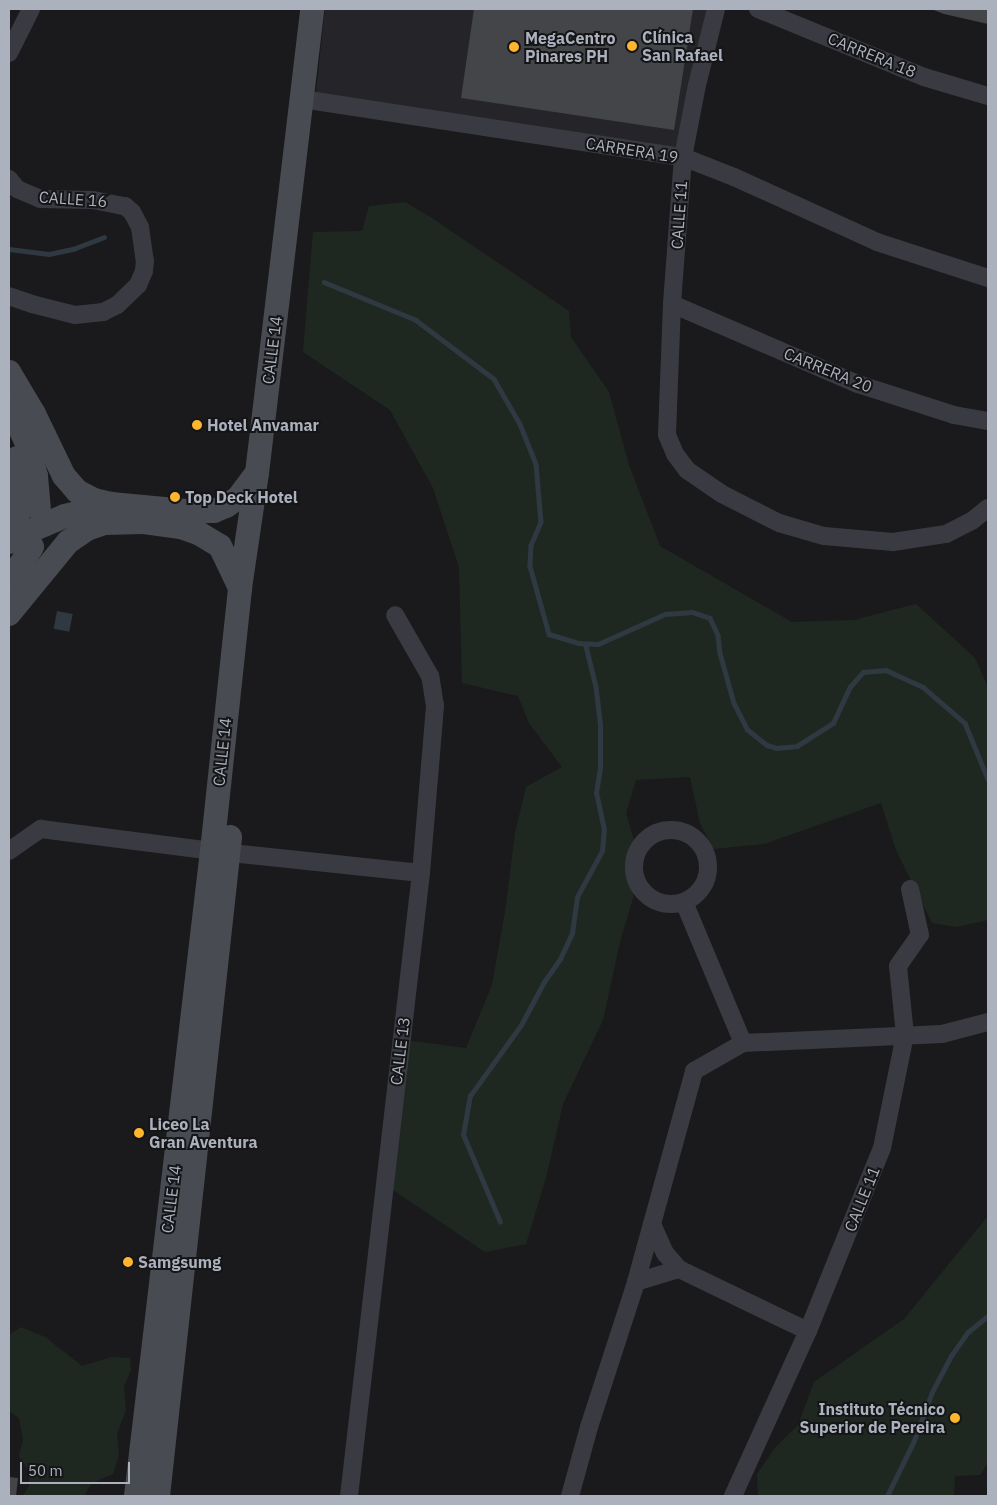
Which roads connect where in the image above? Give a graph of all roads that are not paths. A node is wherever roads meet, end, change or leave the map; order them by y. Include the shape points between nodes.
1 (31, 9) edge
2 (312, 9) edge
3 (325, 9) edge
4 (716, 9) edge
5 (758, 9) edge
6 (9, 53) edge
7 (988, 96) edge
8 (315, 100) junction
9 (683, 156) junction
10 (9, 179) edge
11 (988, 278) edge
12 (9, 296) edge
13 (672, 304) junction
14 (9, 372) edge
15 (9, 405) edge
16 (988, 422) edge
17 (9, 439) edge
18 (257, 473) junction
19 (111, 504) junction
20 (38, 508) dead end
21 (988, 508) edge
22 (256, 532) junction
23 (17, 542) edge
24 (220, 546) junction
25 (9, 582) edge
26 (240, 588) junction
27 (9, 614) edge
28 (395, 615) dead end
29 (9, 851) edge
30 (220, 852) junction
31 (421, 872) junction
32 (910, 889) dead end
33 (684, 902) junction
34 (988, 1022) edge
35 (904, 1035) junction
36 (743, 1043) junction
37 (652, 1224) junction
38 (678, 1268) junction
39 (636, 1282) junction
40 (808, 1331) junction
41 (136, 1496) edge
42 (158, 1496) edge
43 (349, 1496) edge
44 (570, 1496) edge
45 (733, 1496) edge

1 - 6 street
2 - 18 main road, CALLE 14
3 - 8 main road, CALLE 14
4 - 9 street, CALLE 11
5 - 7 street, CARRERA 18 via 924,77
8 - 9 street, CARRERA 19
8 - 22 main road, CALLE 14
9 - 11 street, CARRERA 19 via 877,242
9 - 13 street, CALLE 11
10 - 12 street, CALLE 16 via 17,189 40,199 92,200 125,206 140,226 145,261 138,285 117,305 103,312 75,315
13 - 16 street, CARRERA 20 via 858,384 954,415
13 - 21 street, CALLE 11 via 668,435 675,454 687,470 722,494 779,524 815,534 893,542 946,534
14 - 19 main road via 64,476 77,491
15 - 20 main road via 28,446 36,476
17 - 23 main road via 19,464
18 - 19 main road via 238,498 214,510 186,511
18 - 22 main road, CALLE 14
19 - 23 main road via 65,516
22 - 24 main road via 233,546
22 - 26 main road, CALLE 14
22 - 30 main road, CALLE 14
23 - 25 main road
24 - 26 main road
24 - 27 main road via 181,527 144,522 104,524 87,529 52,559
26 - 30 main road, CALLE 14
28 - 31 street, CALLE 13 via 430,676 435,706
29 - 30 street via 41,829
30 - 31 street
30 - 41 main road, CALLE 14
30 - 42 main road, CALLE 14
31 - 43 street, CALLE 13
32 - 35 street, CALLE 11 via 920,935 898,966
33 - 33 street via 703,886 708,862 704,850 686,833 661,831 650,836 638,850 634,867 636,879 650,898 661,903
33 - 36 street
34 - 35 street via 942,1034
35 - 36 street
35 - 40 street, CALLE 11 via 882,1148
36 - 37 street via 694,1071
37 - 38 street via 665,1253
37 - 39 street
38 - 39 street
38 - 40 street
39 - 44 street
40 - 45 street, CALLE 11

